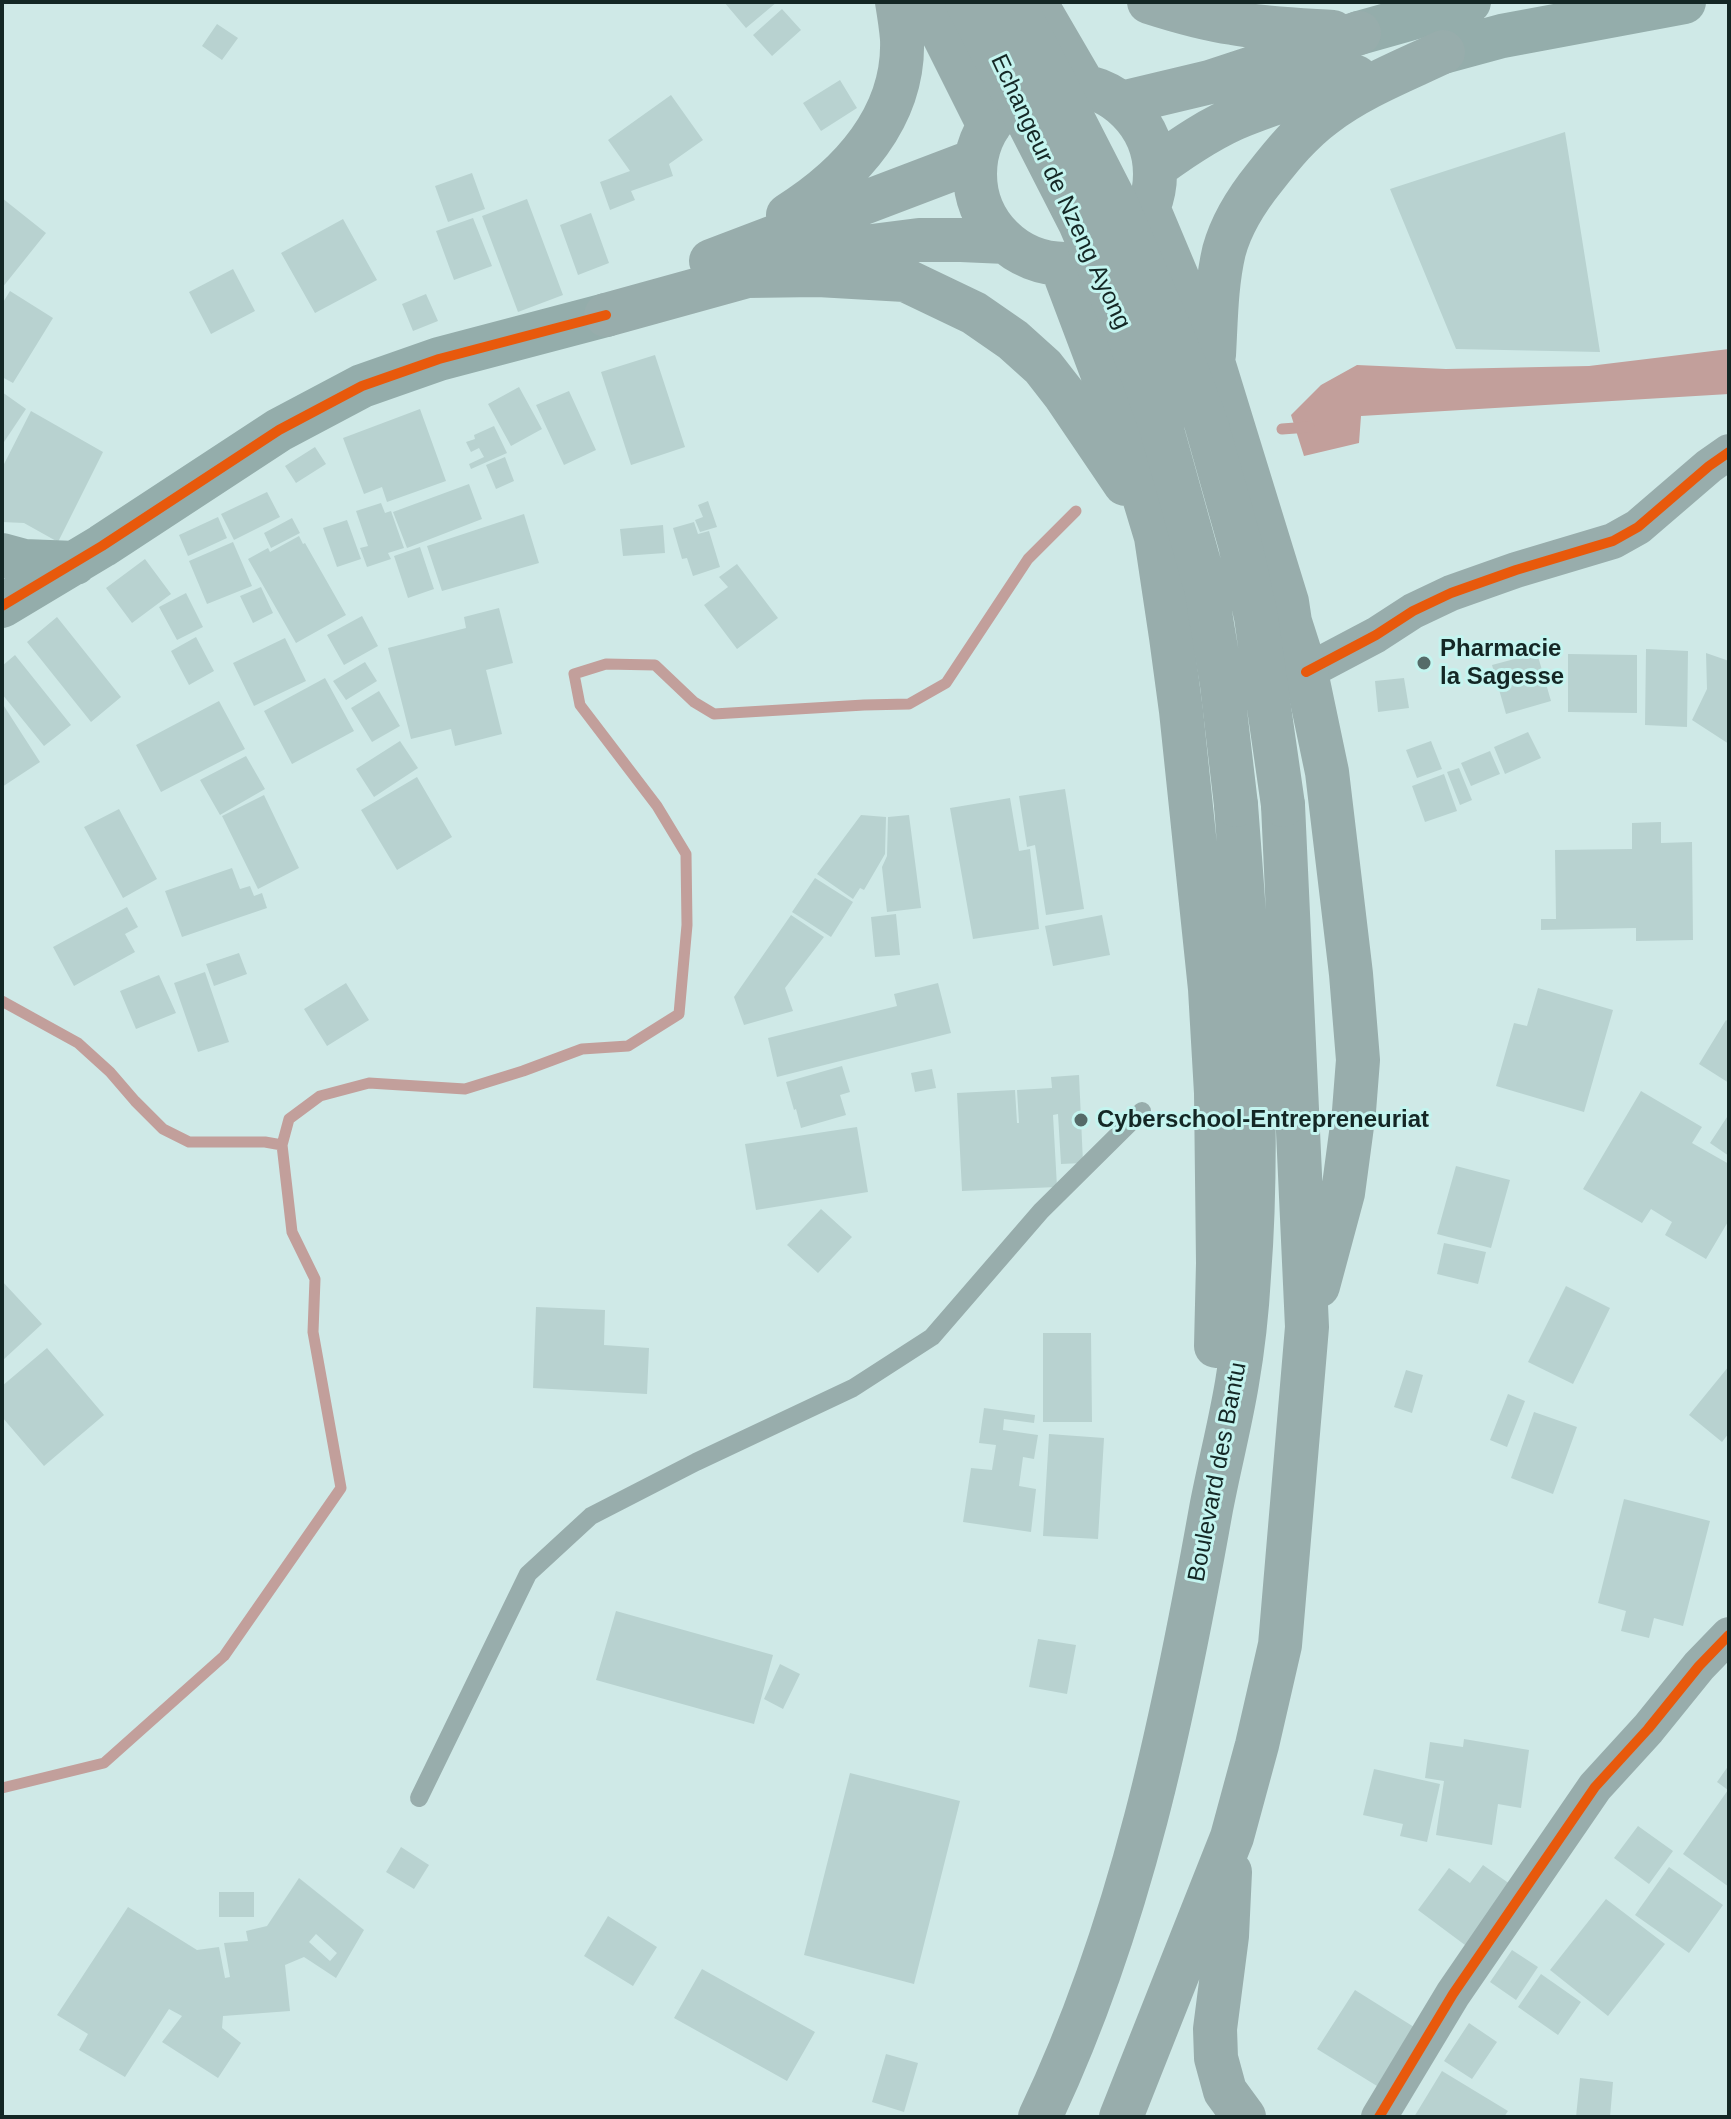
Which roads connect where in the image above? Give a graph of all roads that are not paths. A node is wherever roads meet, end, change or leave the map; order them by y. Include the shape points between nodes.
1 (897, 2) edge
2 (927, 2) edge
3 (967, 2) edge
4 (1013, 2) edge
5 (1035, 2) edge
6 (1149, 2) edge
7 (1469, 2) edge
8 (1684, 2) edge
9 (1359, 33) junction
10 (1443, 52) junction
11 (1103, 95) junction
12 (982, 143) junction
13 (1157, 166) junction
14 (1149, 210) junction
15 (1006, 242) junction
16 (1061, 264) junction
17 (734, 267) junction
18 (606, 315) joint
19 (1214, 365) junction
20 (1729, 452) edge
21 (1151, 525) junction
22 (2, 555) edge
23 (75, 563) junction
24 (2, 606) edge
25 (1306, 672) junction
26 (1236, 805) joint
27 (1142, 1111) dead end
28 (1307, 1327) junction
29 (1218, 1473) junction
30 (1729, 1635) edge
31 (419, 1798) dead end
32 (1232, 1837) junction
33 (1040, 2117) edge
34 (1121, 2117) edge
35 (1244, 2117) edge
36 (1379, 2117) edge

1 - 17 highway via 902,41 898,79 887,114 865,150
2 - 12 highway
3 - 26 highway, Echangeur de Nzeng Ayong, bridge via 1080,223 1162,430 1206,588
4 - 28 highway, Echangeur de Nzeng Ayong, bridge via 1116,203 1185,366 1240,544 1283,805
5 - 11 highway
6 - 9 highway via 1233,23
7 - 9 street
8 - 10 street
9 - 11 highway via 1210,82
10 - 13 highway via 1240,116
10 - 19 highway via 1323,115 1287,149 1245,204 1225,249
11 - 12 highway via 1072,83 1044,85 1019,95 998,112
11 - 13 highway via 1142,125
12 - 15 highway via 975,188 983,214
12 - 17 highway
13 - 14 highway
14 - 16 highway via 1133,235 1110,254
14 - 19 highway
15 - 16 highway via 1024,255
15 - 17 highway via 919,240
16 - 21 highway via 1124,431
17 - 18 highway
17 - 21 highway via 905,280 974,313 1043,367
18 - 23 street via 439,359 362,386 279,430
19 - 25 highway
20 - 25 street via 1638,527 1613,541 1451,593
21 - 29 highway via 1181,711 1210,989 1216,1093
22 - 23 street
23 - 24 street
25 - 28 highway via 1327,772 1358,1060 1343,1193
26 - 29 highway, Boulevard des Bantu via 1254,1136 1245,1322
27 - 31 lane via 1041,1211 932,1337 853,1388 591,1516 528,1574
28 - 32 highway via 1280,1645
29 - 33 highway, Boulevard des Bantu via 1194,1608 1123,1903 1092,1994
30 - 36 street via 1595,1787 1453,1994
32 - 34 highway
32 - 35 highway via 1216,2058 1225,2091

